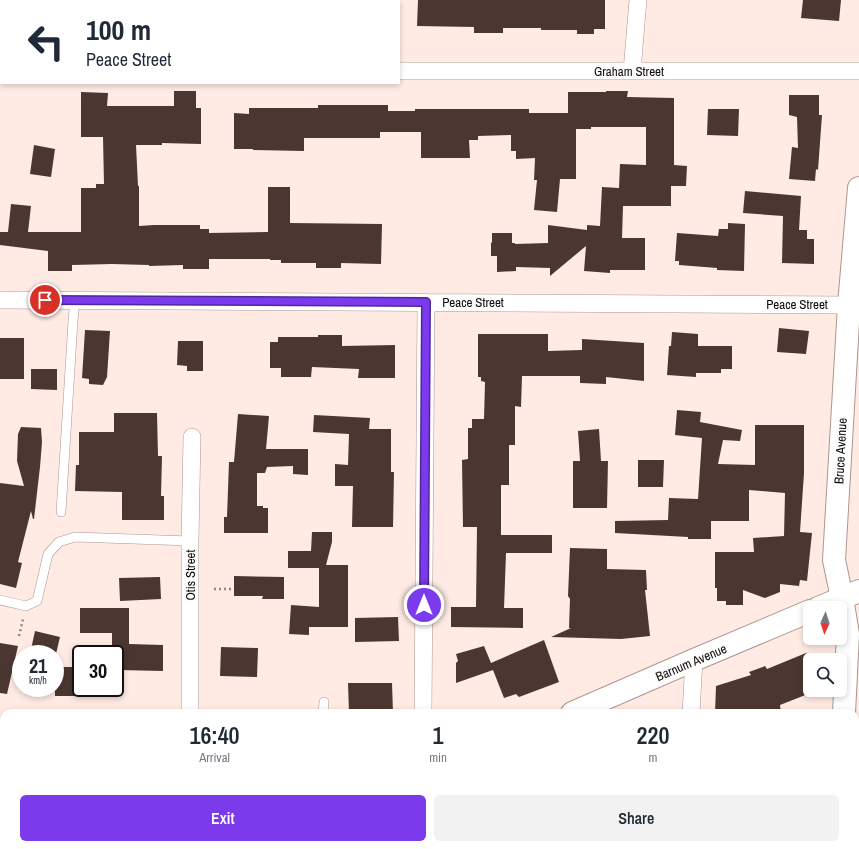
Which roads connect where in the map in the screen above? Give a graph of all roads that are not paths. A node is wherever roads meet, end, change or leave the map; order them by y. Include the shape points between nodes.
1 (638, 0) edge
2 (400, 71) edge
3 (632, 71) junction
4 (859, 71) edge
5 (859, 188) edge
6 (0, 300) edge
7 (75, 300) junction
8 (426, 302) junction
9 (849, 305) junction
10 (192, 437) dead end
11 (61, 512) dead end
12 (190, 541) junction
13 (851, 594) edge
14 (0, 600) edge
15 (834, 601) edge
16 (803, 614) edge
17 (694, 660) junction
18 (324, 702) dead end
19 (190, 709) edge
20 (323, 709) edge
21 (424, 709) edge
22 (581, 709) edge
23 (691, 709) edge
24 (844, 709) edge

1 - 3 street
2 - 3 street, Graham Street
3 - 4 street, Graham Street
5 - 9 street, Bruce Avenue
6 - 7 street, Peace Street
7 - 8 street, Peace Street
7 - 11 lane
8 - 9 street, Peace Street
8 - 21 street
9 - 13 street, Bruce Avenue via 834,560
10 - 12 street, Otis Street
12 - 14 lane via 75,537 59,542 48,554 37,601 26,606
12 - 19 street, Otis Street
13 - 15 street
13 - 24 street, Bruce Avenue
16 - 17 street, Barnum Avenue
17 - 22 street, Barnum Avenue
17 - 23 street
18 - 20 lane

